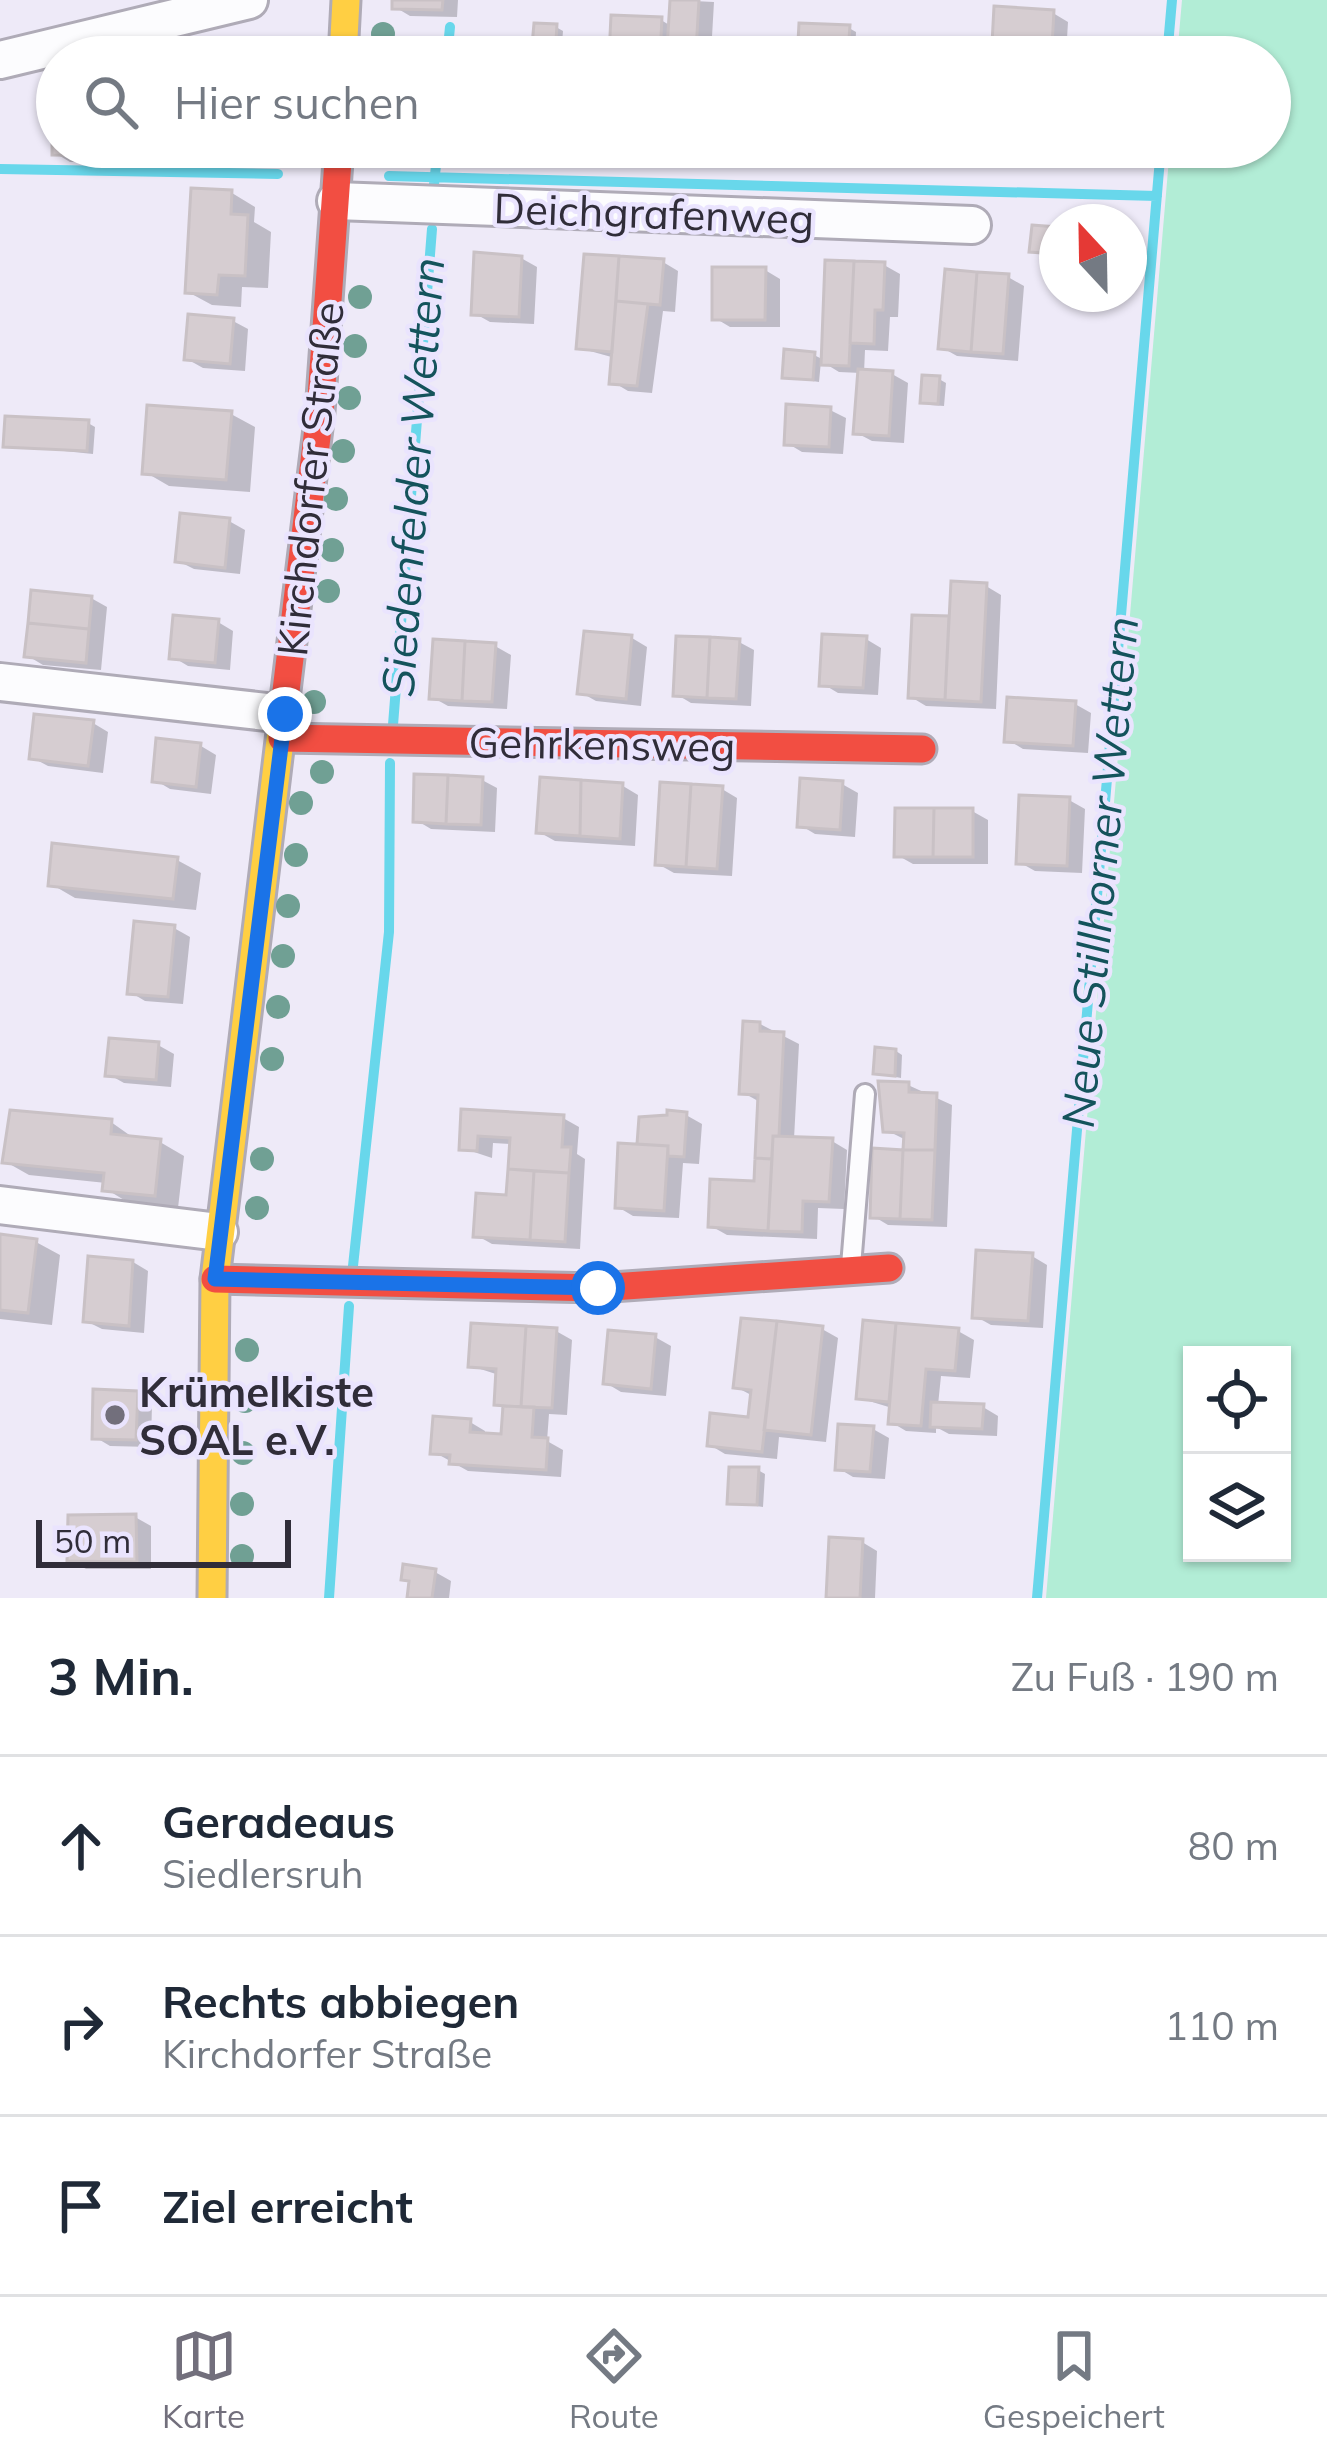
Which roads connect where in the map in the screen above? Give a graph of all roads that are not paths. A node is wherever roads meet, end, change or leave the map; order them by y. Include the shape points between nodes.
1 (250, 0) edge
2 (346, 0) edge
3 (100, 36) edge
4 (344, 36) edge
5 (36, 51) edge
6 (0, 60) edge
7 (337, 168) edge
8 (336, 201) junction
9 (972, 225) dead end
10 (0, 682) edge
11 (284, 726) junction
12 (922, 749) dead end
13 (865, 1094) dead end
14 (0, 1204) edge
15 (219, 1232) junction
16 (889, 1268) dead end
17 (851, 1271) junction
18 (215, 1279) junction
19 (212, 1598) edge

1 - 3 street
2 - 4 street
5 - 6 street
7 - 8 street, Kirchdorfer Straße
8 - 9 street, Deichgrafenweg
8 - 11 street, Kirchdorfer Straße
10 - 11 street
11 - 12 street, Gehrkensweg
11 - 15 street, Kirchdorfer Straße
13 - 17 lane
14 - 15 street
15 - 18 street, Kirchdorfer Straße
16 - 17 street
17 - 18 street via 598,1288
18 - 19 street, Kirchdorfer Straße

